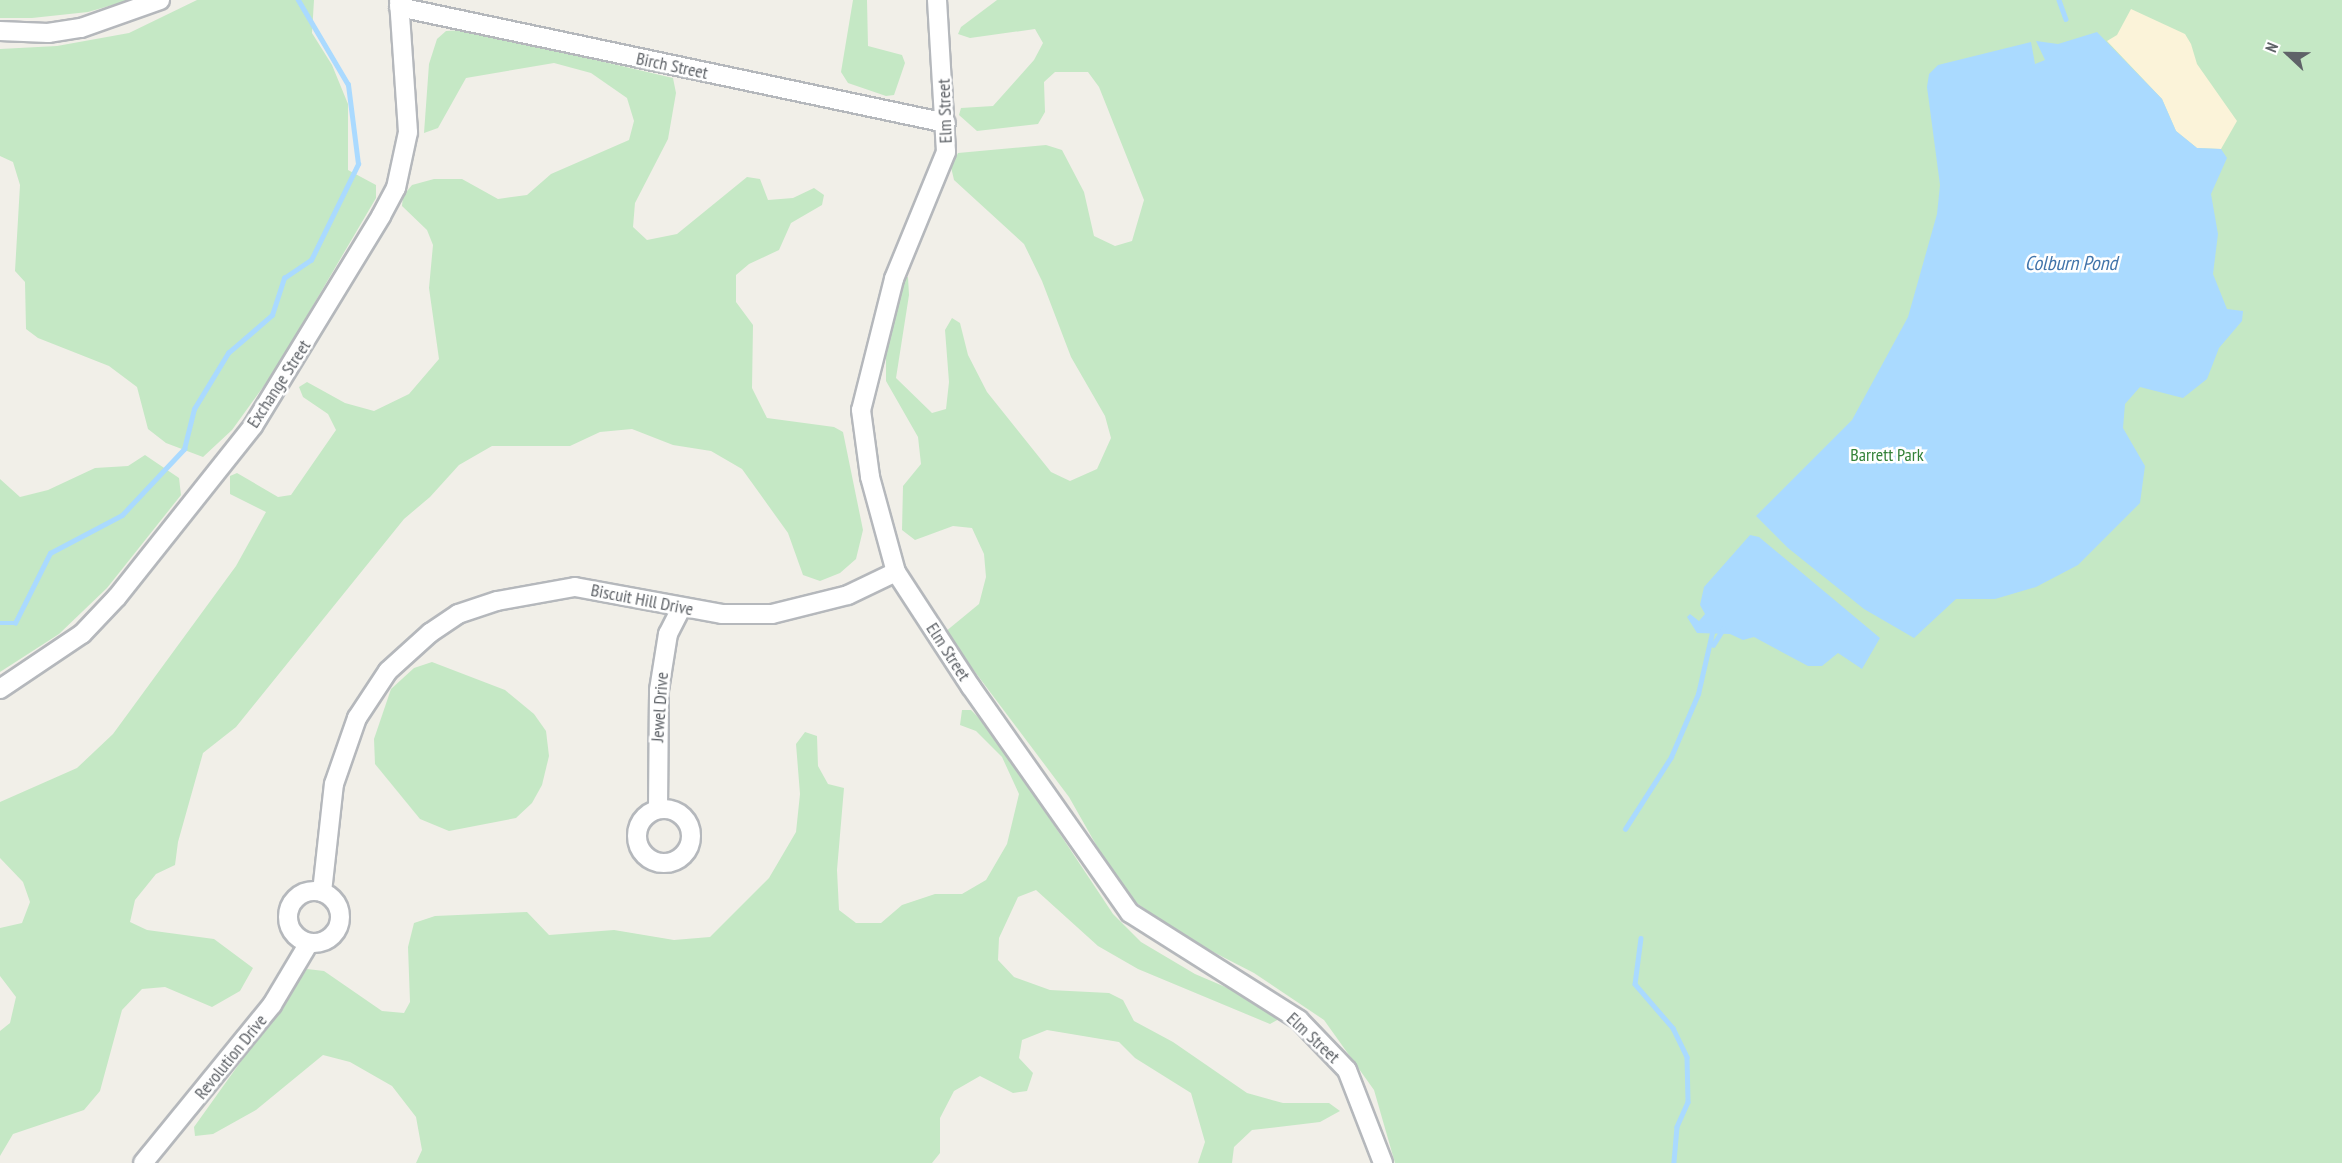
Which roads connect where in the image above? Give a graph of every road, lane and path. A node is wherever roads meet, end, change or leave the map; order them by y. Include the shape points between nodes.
1 (160, 0) edge
2 (937, 0) edge
3 (399, 3) edge
4 (0, 31) edge
5 (946, 123) junction
6 (896, 572) junction
7 (681, 608) junction
8 (0, 689) edge
9 (658, 809) dead end
10 (322, 892) junction
11 (309, 943) junction
12 (143, 1163) edge
13 (1383, 1163) edge

1 - 4 street via 81,28 48,33
2 - 5 street, Elm Street
3 - 5 street, Birch Street
3 - 8 street, Exchange Street via 407,143 396,188 381,216 253,426 124,589 82,634
5 - 6 street, Elm Street via 946,152 894,279 861,410 870,477
6 - 7 street, Biscuit Hill Drive via 848,594 772,614 742,616
6 - 13 street, Elm Street via 970,687 1130,913 1299,1020 1347,1070
7 - 9 street, Jewel Drive via 668,634 659,690
7 - 10 street, Biscuit Hill Drive via 575,587 468,610 430,633 388,671 357,718 334,784
10 - 11 street via 335,901 339,925 330,938
10 - 11 street via 304,892 288,914 292,931
11 - 12 street, Revolution Drive via 272,1005

